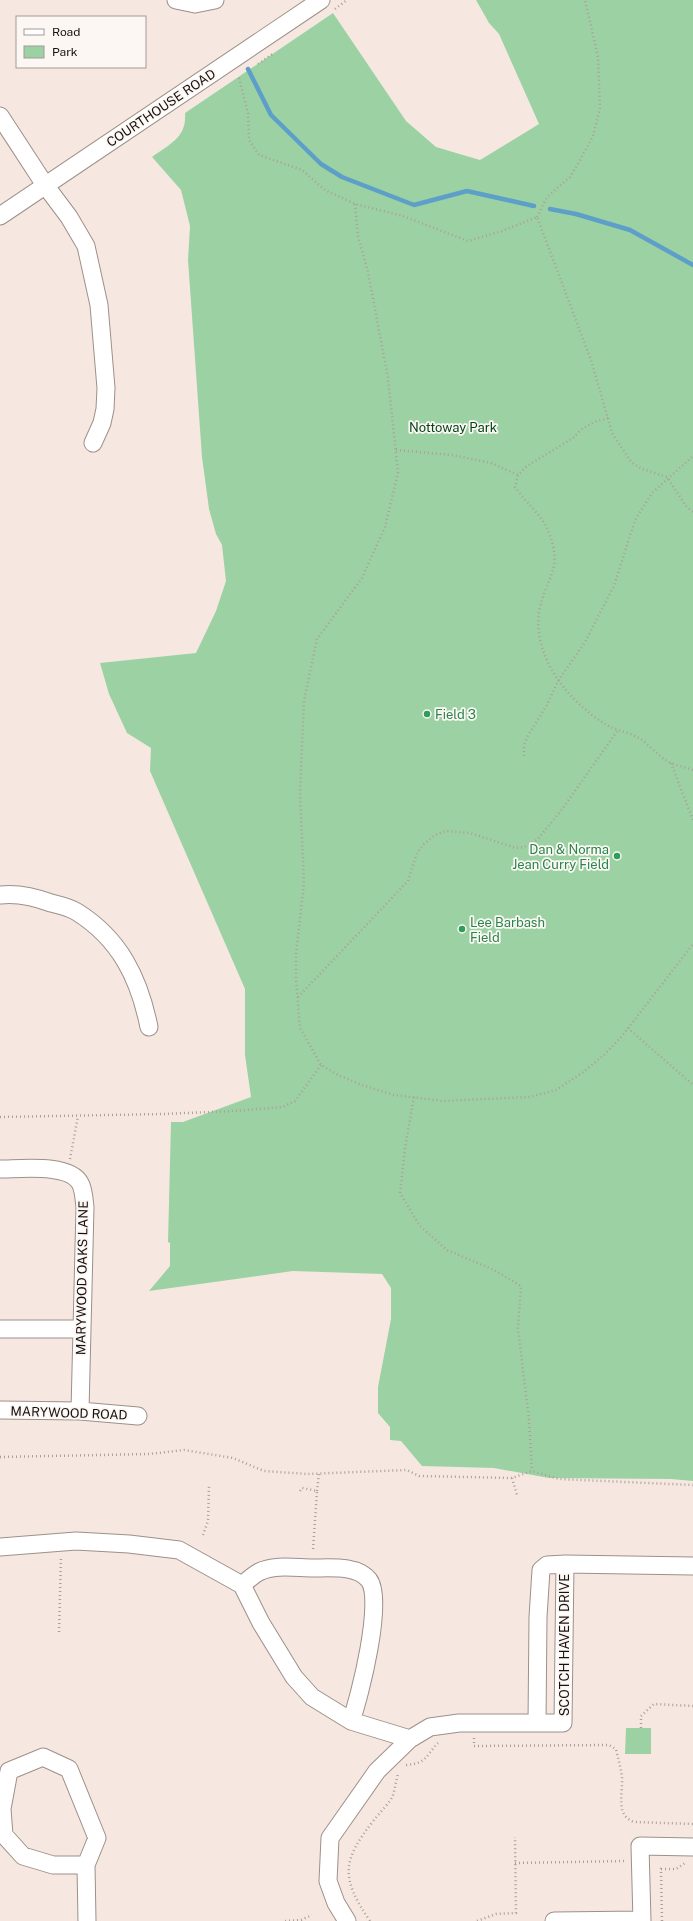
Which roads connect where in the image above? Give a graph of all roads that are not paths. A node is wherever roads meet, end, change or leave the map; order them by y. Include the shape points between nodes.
1 (176, 0) edge
2 (215, 0) edge
3 (321, 0) edge
4 (0, 116) edge
5 (45, 185) junction
6 (0, 216) edge
7 (93, 443) dead end
8 (0, 895) edge
9 (149, 1026) dead end
10 (0, 1169) edge
11 (0, 1329) edge
12 (81, 1329) junction
13 (0, 1410) edge
14 (80, 1411) junction
15 (138, 1416) dead end
16 (0, 1547) edge
17 (564, 1564) junction
18 (693, 1566) edge
19 (242, 1585) junction
20 (351, 1721) junction
21 (536, 1723) junction
22 (410, 1739) junction
23 (693, 1847) edge
24 (86, 1865) junction
25 (642, 1920) edge
26 (87, 1921) edge
27 (347, 1921) edge
28 (554, 1921) edge

1 - 2 street via 194,4
3 - 5 street, COURTHOUSE ROAD
4 - 5 street
5 - 6 street, COURTHOUSE ROAD
5 - 7 street via 69,217 86,246 93,271 99,305 106,388 102,423
8 - 9 street via 38,898 76,911 113,942 128,963 138,985
10 - 12 street, MARYWOOD OAKS LANE via 60,1170 74,1176 80,1182 85,1207
11 - 12 street
12 - 14 street, MARYWOOD OAKS LANE
13 - 14 street, MARYWOOD ROAD
14 - 15 street, MARYWOOD ROAD
16 - 19 street via 76,1541 179,1550
17 - 18 street, SCOTCH HAVEN DRIVE
17 - 21 street, SCOTCH HAVEN DRIVE via 547,1566 541,1570
17 - 21 street, SCOTCH HAVEN DRIVE via 563,1723
19 - 20 street via 261,1623 294,1677 312,1697
19 - 20 street via 259,1572 274,1568 345,1568 369,1580 373,1595 373,1614 360,1694
20 - 22 street
21 - 22 street, SCOTCH HAVEN DRIVE via 459,1723 430,1727
22 - 27 street, SCOTCH HAVEN DRIVE via 377,1771 330,1838 328,1881 336,1903
23 - 25 street via 640,1846
24 - 24 street via 53,1865 23,1856 4,1835 2,1809 9,1771 43,1757 69,1768 97,1838
24 - 26 street
25 - 28 street

